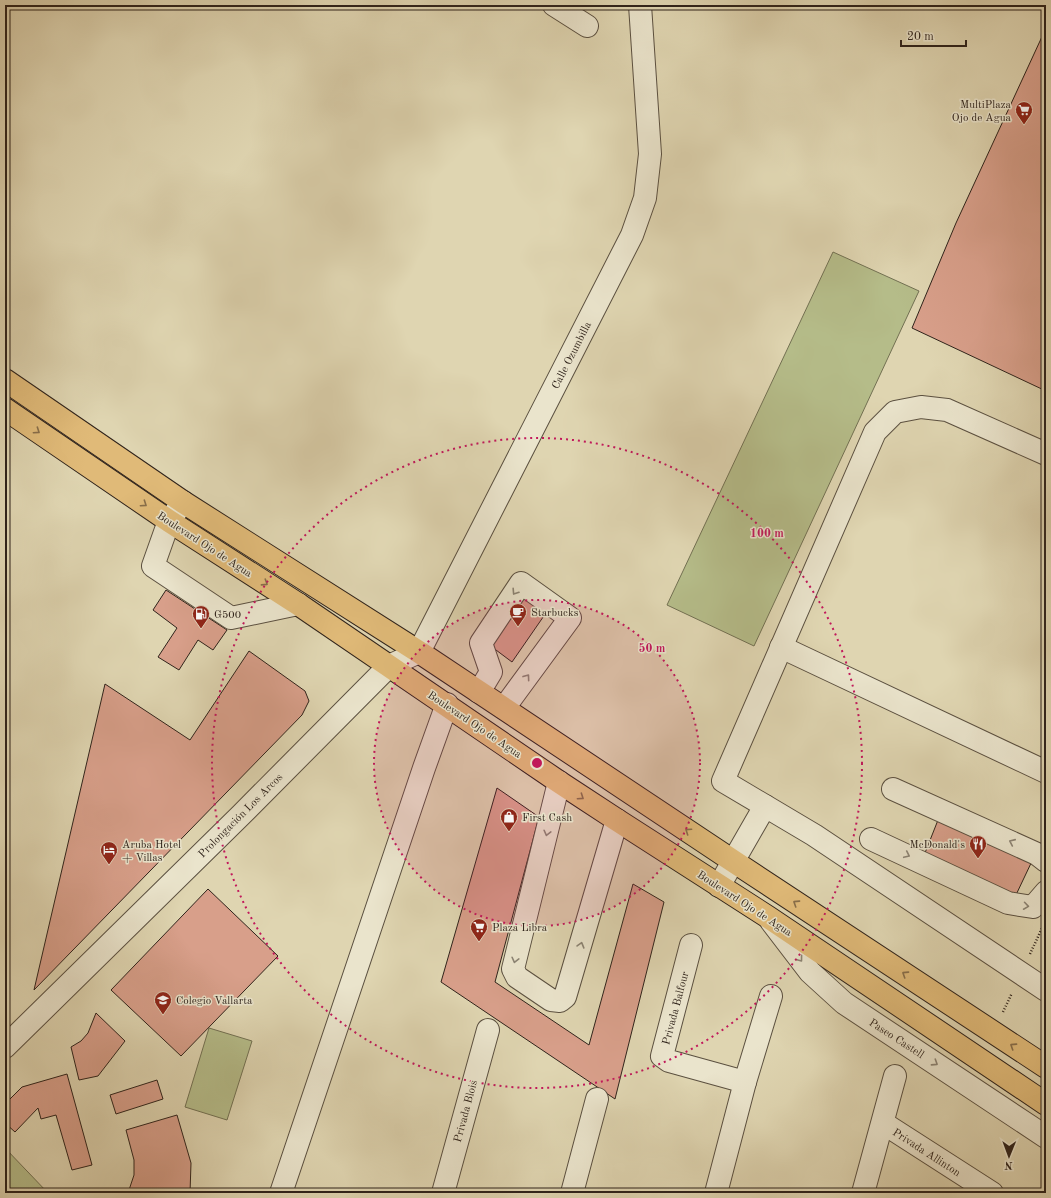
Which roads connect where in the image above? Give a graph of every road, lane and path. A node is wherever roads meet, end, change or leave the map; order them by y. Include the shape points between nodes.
1 (554, 5) edge
2 (640, 5) edge
3 (587, 26) dead end
4 (5, 380) edge
5 (5, 409) edge
6 (1046, 454) edge
7 (183, 502) junction
8 (169, 521) junction
9 (298, 604) junction
10 (781, 647) junction
11 (419, 652) junction
12 (389, 666) junction
13 (479, 692) junction
14 (447, 704) junction
15 (504, 708) junction
16 (1046, 772) edge
17 (560, 782) junction
18 (893, 789) dead end
19 (765, 806) junction
20 (617, 820) junction
21 (871, 839) dead end
22 (733, 861) junction
23 (1046, 861) edge
24 (719, 886) junction
25 (1046, 892) edge
26 (768, 917) junction
27 (691, 945) dead end
28 (1046, 990) edge
29 (771, 996) dead end
30 (488, 1030) dead end
31 (5, 1048) edge
32 (1046, 1067) edge
33 (895, 1076) dead end
34 (745, 1082) junction
35 (597, 1099) dead end
36 (1046, 1104) edge
37 (883, 1123) junction
38 (1046, 1137) edge
39 (281, 1193) edge
40 (443, 1193) edge
41 (572, 1193) edge
42 (716, 1193) edge
43 (863, 1193) edge
44 (992, 1193) edge

1 - 3 street
2 - 11 street, Calle Ozumbilla via 650,154 645,198 635,228
4 - 7 main road
5 -> 8 main road, Boulevard Ojo de Agua
6 - 10 street via 947,410 921,407 896,412 875,432
7 - 8 street
7 - 11 main road
8 -> 9 main road, Boulevard Ojo de Agua
8 - 9 street via 153,566 231,618
9 - 12 main road, Boulevard Ojo de Agua
10 - 16 street
10 - 19 street via 722,781
11 - 12 street
11 - 13 main road
12 - 14 main road, Boulevard Ojo de Agua
12 - 31 street, Prolongación Los Arcos
13 - 15 main road
15 -> 13 street via 570,618 521,583 481,643 491,672
14 - 17 main road, Boulevard Ojo de Agua
14 - 39 street
22 -> 15 main road
17 -> 20 main road, Boulevard Ojo de Agua
17 -> 20 street via 513,969 517,977 551,1000 560,1001 565,998
23 -> 18 street via 1038,854
19 - 22 street
19 - 28 street via 814,835
20 - 24 main road, Boulevard Ojo de Agua
21 -> 25 street via 1008,903 1033,907
22 - 24 street
32 -> 22 main road
24 - 26 main road, Boulevard Ojo de Agua
26 - 36 main road, Boulevard Ojo de Agua
26 -> 38 street, Paseo Castell via 810,972 844,1003
27 - 34 street, Privada Balfour via 662,1056 669,1061
29 - 34 street
30 - 40 street, Privada Blois
33 - 37 street, Privada Allinton
34 - 42 street
35 - 41 street
37 - 43 street, Privada Allinton
37 - 44 street, Privada Allinton

